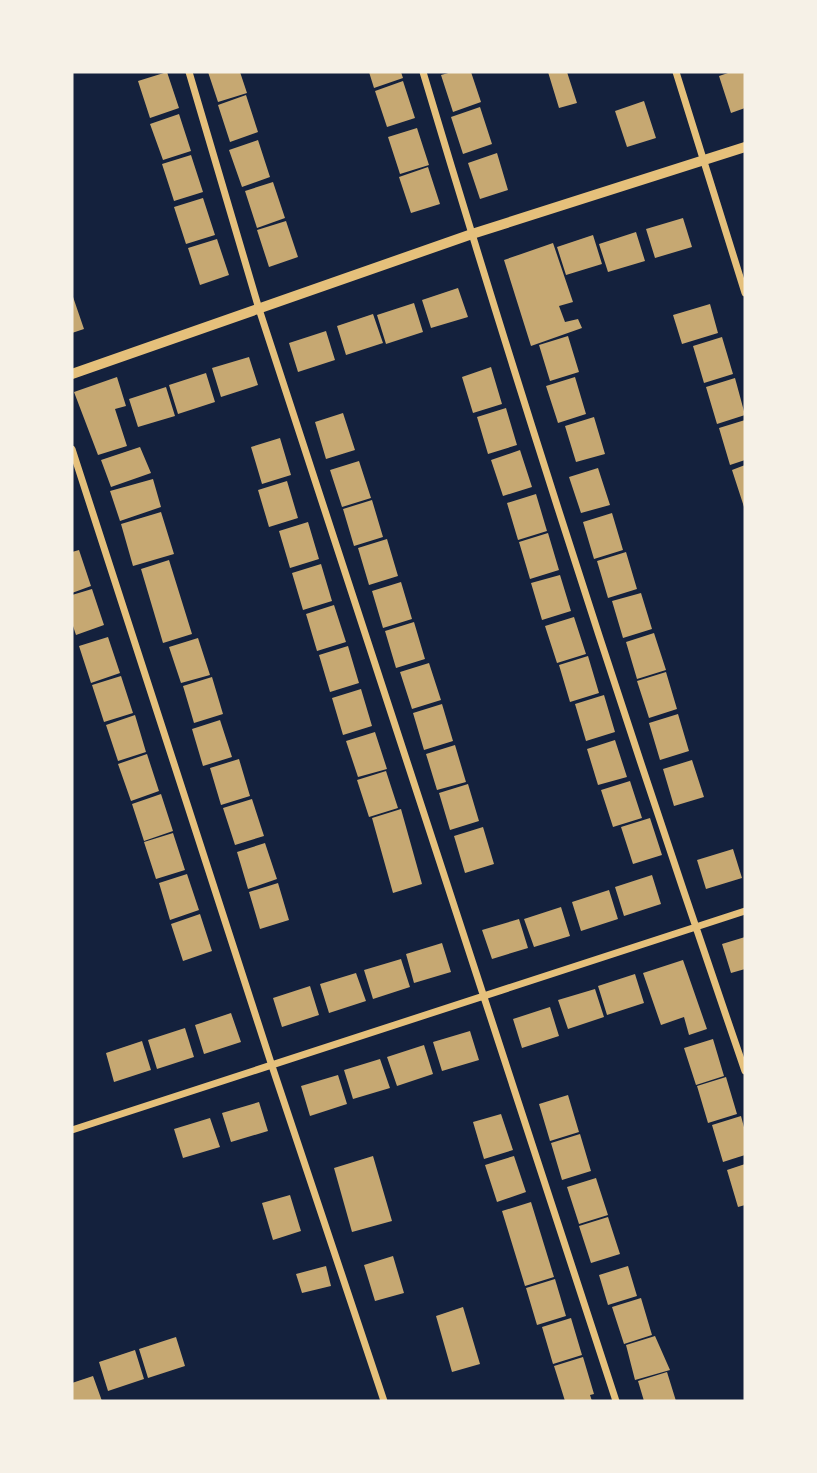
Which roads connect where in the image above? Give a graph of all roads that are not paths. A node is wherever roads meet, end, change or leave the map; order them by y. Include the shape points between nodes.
1 (189, 72) edge
2 (423, 72) edge
3 (676, 72) edge
4 (745, 147) edge
5 (703, 161) junction
6 (472, 234) junction
7 (745, 293) edge
8 (259, 309) junction
9 (72, 374) edge
10 (72, 449) edge
11 (745, 911) edge
12 (696, 928) junction
13 (486, 997) junction
14 (272, 1066) junction
15 (745, 1071) edge
16 (72, 1129) edge
17 (384, 1401) edge
18 (616, 1401) edge

1 - 8 street
2 - 6 street
3 - 5 street
4 - 5 street
5 - 6 street
5 - 7 street
6 - 8 street
6 - 12 street
8 - 9 street
8 - 13 street
10 - 14 street
11 - 12 street
12 - 13 street
12 - 15 street
13 - 14 street
13 - 18 street
14 - 16 street
14 - 17 street

